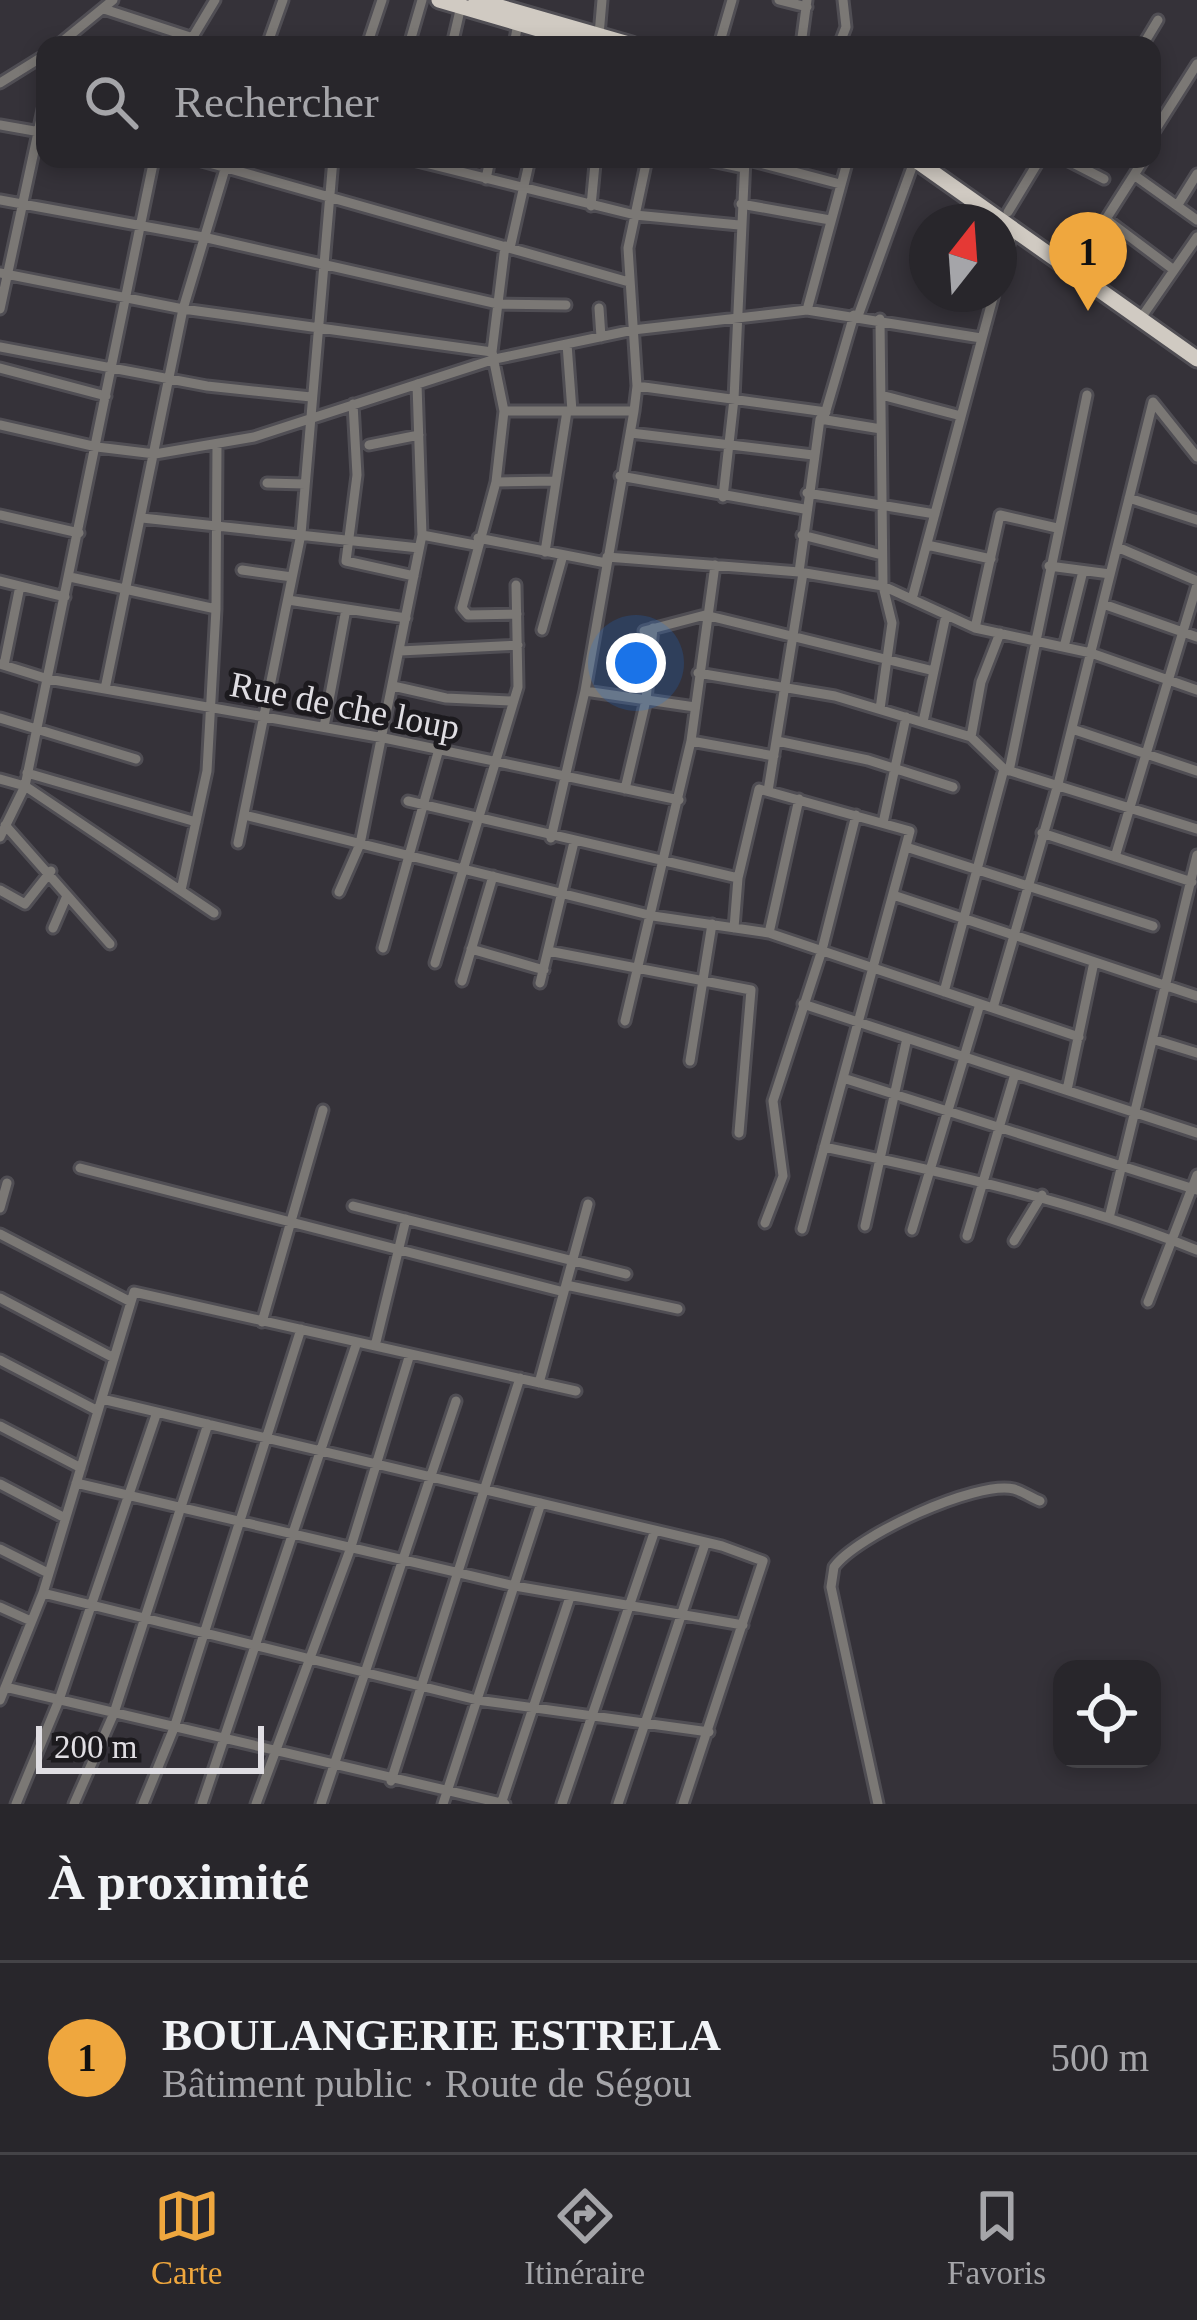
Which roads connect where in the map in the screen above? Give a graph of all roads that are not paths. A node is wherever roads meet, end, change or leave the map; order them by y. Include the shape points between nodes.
1 (112, 0) edge
2 (214, 0) edge
3 (283, 0) edge
4 (382, 0) edge
5 (422, 0) edge
6 (439, 0) edge
7 (602, 0) edge
8 (732, 0) edge
9 (779, 0) edge
10 (842, 0) edge
11 (469, 3) edge
12 (807, 4) edge
13 (104, 9) junction
14 (520, 12) edge
15 (1158, 20) dead end
16 (70, 36) edge
17 (176, 36) edge
18 (192, 36) edge
19 (270, 36) edge
20 (370, 36) edge
21 (412, 36) edge
22 (456, 36) edge
23 (552, 36) edge
24 (585, 36) edge
25 (597, 36) edge
26 (721, 36) edge
27 (802, 36) edge
28 (842, 36) edge
29 (1148, 36) edge
30 (36, 63) edge
31 (1197, 64) edge
32 (0, 82) edge
33 (0, 125) edge
34 (1161, 126) edge
35 (36, 131) edge
36 (36, 156) edge
37 (152, 168) edge
38 (225, 168) edge
39 (243, 168) edge
40 (332, 168) edge
41 (448, 168) edge
42 (488, 168) edge
43 (528, 168) edge
44 (595, 168) edge
45 (645, 168) edge
46 (744, 168) edge
47 (770, 168) edge
48 (845, 168) edge
49 (911, 168) edge
50 (928, 168) edge
51 (945, 168) edge
52 (1036, 168) edge
53 (1083, 168) edge
54 (1138, 168) edge
55 (1197, 174) edge
56 (1134, 175) junction
57 (486, 179) junction
58 (1104, 179) dead end
59 (840, 184) junction
60 (523, 190) junction
61 (327, 195) junction
62 (0, 200) edge
63 (24, 204) junction
64 (741, 204) junction
65 (986, 204) edge
66 (991, 204) edge
67 (591, 206) junction
68 (1177, 206) junction
69 (1017, 207) edge
70 (635, 215) junction
71 (1106, 219) junction
72 (830, 220) junction
73 (1197, 220) edge
74 (1017, 224) edge
75 (1017, 224) edge
76 (138, 225) junction
77 (739, 225) junction
78 (203, 237) junction
79 (1197, 237) edge
80 (507, 247) junction
81 (1078, 263) junction
82 (321, 264) junction
83 (1174, 270) junction
84 (4, 274) edge
85 (629, 282) junction
86 (122, 297) junction
87 (498, 304) junction
88 (566, 305) dead end
89 (599, 308) dead end
90 (0, 309) edge
91 (183, 309) junction
92 (807, 310) junction
93 (989, 312) edge
94 (856, 315) junction
95 (1143, 315) junction
96 (735, 318) junction
97 (880, 319) junction
98 (316, 329) junction
99 (633, 330) junction
100 (601, 337) junction
101 (981, 338) junction
102 (567, 344) junction
103 (0, 347) edge
104 (1197, 348) edge
105 (494, 356) junction
106 (1197, 359) edge
107 (0, 368) edge
108 (111, 368) junction
109 (168, 378) junction
110 (417, 384) junction
111 (637, 386) junction
112 (106, 395) junction
113 (881, 395) junction
114 (1087, 395) dead end
115 (311, 397) junction
116 (734, 399) junction
117 (353, 404) junction
118 (504, 411) junction
119 (570, 411) junction
120 (634, 411) junction
121 (825, 416) junction
122 (961, 416) junction
123 (310, 418) junction
124 (0, 425) edge
125 (881, 429) junction
126 (631, 433) junction
127 (419, 435) junction
128 (727, 443) junction
129 (217, 444) junction
130 (369, 445) dead end
131 (98, 447) junction
132 (155, 454) junction
133 (813, 455) junction
134 (1197, 457) edge
135 (620, 476) junction
136 (556, 481) junction
137 (267, 482) dead end
138 (496, 482) junction
139 (305, 484) junction
140 (807, 493) junction
141 (723, 497) junction
142 (1129, 498) junction
143 (882, 506) junction
144 (804, 509) junction
145 (935, 514) junction
146 (0, 515) edge
147 (142, 518) junction
148 (1197, 520) edge
149 (218, 525) junction
150 (1057, 528) junction
151 (79, 533) junction
152 (301, 534) junction
153 (422, 535) junction
154 (802, 536) junction
155 (349, 538) junction
156 (477, 542) junction
157 (927, 545) junction
158 (1117, 547) junction
159 (419, 548) junction
160 (545, 552) junction
161 (563, 555) junction
162 (882, 556) junction
163 (991, 559) junction
164 (606, 560) junction
165 (715, 566) junction
166 (1049, 566) junction
167 (242, 570) dead end
168 (1083, 571) junction
169 (801, 572) junction
170 (1110, 574) junction
171 (414, 576) junction
172 (70, 577) junction
173 (292, 577) junction
174 (0, 581) edge
175 (1197, 583) edge
176 (20, 586) junction
177 (516, 586) dead end
178 (883, 586) junction
179 (127, 588) junction
180 (65, 597) junction
181 (912, 599) junction
182 (288, 600) junction
183 (1103, 604) junction
184 (216, 608) junction
185 (346, 609) junction
186 (517, 614) junction
187 (705, 615) junction
188 (946, 615) junction
189 (406, 618) junction
190 (975, 628) junction
191 (542, 630) dead end
192 (1183, 632) junction
193 (1000, 634) junction
194 (794, 637) junction
195 (1197, 638) edge
196 (1032, 640) junction
197 (518, 645) junction
198 (1064, 647) junction
199 (400, 651) junction
200 (1091, 653) junction
201 (887, 661) junction
202 (2, 665) edge
203 (934, 671) junction
204 (698, 673) junction
205 (48, 679) junction
206 (1168, 682) junction
207 (393, 686) junction
208 (786, 688) junction
209 (105, 689) junction
210 (585, 691) junction
211 (1197, 691) edge
212 (646, 700) junction
213 (511, 701) junction
214 (210, 707) junction
215 (695, 707) junction
216 (880, 710) junction
217 (264, 717) junction
218 (906, 717) junction
219 (0, 718) edge
220 (923, 722) junction
221 (324, 727) junction
222 (37, 729) junction
223 (1072, 730) junction
224 (971, 737) junction
225 (384, 738) junction
226 (691, 741) junction
227 (777, 741) junction
228 (439, 749) junction
229 (1146, 754) junction
230 (774, 756) junction
231 (136, 759) dead end
232 (493, 761) junction
233 (895, 769) junction
234 (1006, 770) junction
235 (1197, 771) edge
236 (566, 776) junction
237 (0, 779) edge
238 (26, 780) junction
239 (1058, 784) junction
240 (953, 787) dead end
241 (625, 789) junction
242 (768, 791) junction
243 (799, 799) junction
244 (679, 800) junction
245 (408, 801) dead end
246 (1131, 805) junction
247 (424, 806) junction
248 (244, 815) junction
249 (856, 815) junction
250 (477, 819) junction
251 (196, 822) junction
252 (883, 824) junction
253 (1197, 829) edge
254 (2, 832) edge
255 (1042, 833) junction
256 (551, 838) junction
257 (574, 842) junction
258 (238, 843) dead end
259 (360, 844) junction
260 (906, 847) junction
261 (1197, 855) edge
262 (410, 856) junction
263 (1115, 857) junction
264 (666, 859) junction
265 (977, 868) junction
266 (462, 869) junction
267 (51, 871) junction
268 (493, 876) junction
269 (738, 878) junction
270 (1028, 882) junction
271 (1194, 883) edge
272 (0, 890) edge
273 (181, 890) junction
274 (338, 892) dead end
275 (562, 893) junction
276 (892, 895) junction
277 (66, 898) junction
278 (214, 913) dead end
279 (653, 916) junction
280 (964, 919) junction
281 (712, 924) junction
282 (1153, 926) dead end
283 (53, 928) dead end
284 (734, 928) junction
285 (769, 933) junction
286 (1180, 935) junction
287 (1016, 936) junction
288 (1197, 940) edge
289 (110, 944) dead end
290 (383, 948) dead end
291 (471, 950) junction
292 (822, 950) junction
293 (548, 951) junction
294 (1094, 962) junction
295 (435, 963) dead end
296 (641, 968) junction
297 (874, 968) junction
298 (544, 970) junction
299 (703, 980) junction
300 (462, 981) dead end
301 (541, 982) dead end
302 (1169, 987) junction
303 (944, 992) junction
304 (1197, 996) edge
305 (803, 1004) junction
306 (980, 1004) junction
307 (993, 1008) junction
308 (626, 1021) dead end
309 (858, 1022) junction
310 (1079, 1037) junction
311 (907, 1038) junction
312 (1155, 1040) junction
313 (1197, 1053) edge
314 (964, 1057) junction
315 (690, 1061) dead end
316 (1016, 1073) junction
317 (843, 1078) junction
318 (1067, 1090) junction
319 (894, 1094) junction
320 (323, 1110) dead end
321 (948, 1111) junction
322 (1136, 1113) junction
323 (1000, 1127) junction
324 (739, 1133) dead end
325 (1197, 1133) edge
326 (824, 1147) junction
327 (880, 1158) junction
328 (1123, 1166) junction
329 (80, 1168) dead end
330 (930, 1172) junction
331 (1197, 1174) edge
332 (984, 1179) junction
333 (7, 1183) dead end
334 (1195, 1189) edge
335 (1042, 1196) junction
336 (588, 1204) dead end
337 (353, 1206) dead end
338 (0, 1208) edge
339 (1110, 1214) junction
340 (406, 1220) junction
341 (291, 1222) junction
342 (765, 1223) dead end
343 (865, 1226) dead end
344 (802, 1228) dead end
345 (912, 1230) dead end
346 (0, 1234) edge
347 (968, 1236) dead end
348 (1174, 1240) junction
349 (1015, 1241) dead end
350 (399, 1250) junction
351 (1197, 1250) edge
352 (572, 1261) junction
353 (626, 1274) dead end
354 (565, 1289) junction
355 (0, 1298) edge
356 (1148, 1301) dead end
357 (131, 1302) junction
358 (678, 1309) dead end
359 (262, 1322) junction
360 (301, 1329) junction
361 (358, 1342) junction
362 (375, 1346) junction
363 (410, 1354) junction
364 (114, 1358) junction
365 (0, 1360) edge
366 (520, 1378) junction
367 (539, 1383) junction
368 (576, 1391) dead end
369 (102, 1399) junction
370 (456, 1401) dead end
371 (98, 1411) junction
372 (157, 1412) junction
373 (208, 1424) junction
374 (0, 1426) edge
375 (266, 1438) junction
376 (322, 1451) junction
377 (376, 1464) junction
378 (81, 1468) junction
379 (431, 1477) junction
380 (76, 1483) junction
381 (0, 1484) edge
382 (484, 1489) junction
383 (128, 1496) junction
384 (1040, 1502) dead end
385 (541, 1503) junction
386 (184, 1510) junction
387 (65, 1518) junction
388 (239, 1523) junction
389 (655, 1530) junction
390 (294, 1537) junction
391 (705, 1544) junction
392 (0, 1549) edge
393 (350, 1550) junction
394 (403, 1562) junction
395 (458, 1573) junction
396 (48, 1574) junction
397 (514, 1586) junction
398 (43, 1593) junction
399 (570, 1597) junction
400 (91, 1605) junction
401 (0, 1607) edge
402 (629, 1607) junction
403 (682, 1616) junction
404 (146, 1618) junction
405 (31, 1621) junction
406 (742, 1625) junction
407 (204, 1633) junction
408 (258, 1646) junction
409 (310, 1659) junction
410 (366, 1673) junction
411 (4, 1683) edge
412 (421, 1686) junction
413 (0, 1700) edge
414 (59, 1700) junction
415 (478, 1700) junction
416 (533, 1708) junction
417 (114, 1713) junction
418 (592, 1717) junction
419 (644, 1727) junction
420 (174, 1728) junction
421 (709, 1732) junction
422 (227, 1741) junction
423 (276, 1752) junction
424 (335, 1767) junction
425 (391, 1781) junction
426 (445, 1799) edge
427 (16, 1804) edge
428 (74, 1804) edge
429 (143, 1804) edge
430 (202, 1804) edge
431 (256, 1804) edge
432 (321, 1804) edge
433 (502, 1804) edge
434 (562, 1804) edge
435 (618, 1804) edge
436 (683, 1804) edge
437 (878, 1804) edge

1 - 13 street
2 - 18 street
3 - 19 street
4 - 20 street
5 - 21 street
6 - 11 highway
7 - 25 street
8 - 26 street
9 - 12 street
10 - 28 street
11 - 14 highway
11 - 22 street
12 - 27 street
13 - 16 street
13 - 17 street
14 - 23 highway
14 - 24 highway
15 - 29 street
30 - 32 street
31 - 34 street
33 - 35 street
36 - 63 street
37 - 76 street
38 - 78 street
39 - 61 street
40 - 61 street
41 - 57 street
42 - 57 street
43 - 60 street
44 - 67 street
45 - 70 street
46 - 64 street
47 - 59 street
48 - 59 street
49 - 94 street
50 - 65 highway
51 - 66 highway
52 - 69 street
53 - 58 street
54 - 56 street
55 - 68 street
56 - 68 street
56 - 71 street
57 - 60 street
59 - 72 street
60 - 67 street
60 - 80 street
61 - 80 street
61 - 82 street
62 - 63 street
63 - 76 street
63 - 84 street
64 - 72 street
64 - 77 street
67 - 70 street
68 - 73 street
70 - 77 street
70 - 85 street
71 - 81 street
71 - 83 street
72 - 92 street
74 - 81 highway
75 - 95 highway
76 - 78 street
76 - 86 street
77 - 96 street
78 - 82 street
78 - 91 street
79 - 83 street
80 - 85 street
80 - 87 street
81 - 95 highway
82 - 87 street
82 - 98 street
83 - 95 street
84 - 86 street
84 - 90 street
85 - 99 street
86 - 91 street
86 - 108 street
87 - 88 street
87 - 105 street
89 - 100 street
91 - 98 street
91 - 109 street
92 - 94 street
92 - 96 street
93 - 101 street
94 - 97 street
94 - 121 street
95 - 104 highway
95 - 106 highway
96 - 99 street
96 - 116 street
97 - 101 street
97 - 113 street
98 - 105 street
98 - 115 street
99 - 100 street
99 - 111 street
100 - 102 street
101 - 122 street
102 - 105 street
102 - 119 street
103 - 108 street
105 - 110 street
105 - 118 street
107 - 112 street
108 - 109 street
108 - 112 street
109 - 115 street
109 - 132 street
110 - 117 street
110 - 127 street
111 - 116 street
111 - 120 street
112 - 131 street
113 - 122 street
113 - 125 street
114 - 150 street
115 - 123 street
116 - 121 street
116 - 128 street
117 - 123 street
117 - 155 street via 357,475
118 - 119 street
118 - 138 street
119 - 120 street
119 - 136 street
120 - 126 street
121 - 125 street
121 - 133 street
122 - 145 street
123 - 129 street
123 - 139 street
124 - 131 street
125 - 143 street
126 - 128 street
126 - 135 street
127 - 130 street
127 - 153 street
128 - 133 street
128 - 141 street
129 - 132 street
129 - 149 street
131 - 132 street
131 - 151 street
132 - 147 street
133 - 140 street
134 - 142 street via 1153,402
135 - 141 street
135 - 164 street
136 - 138 street
136 - 160 street
137 - 139 street
138 - 156 street
139 - 152 street
140 - 143 street
140 - 144 street
141 - 144 street
142 - 148 street
142 - 158 street
143 - 145 street
143 - 162 street
144 - 154 street
145 - 157 street
146 - 151 street
147 - 149 street
147 - 179 street
149 - 152 street
149 - 184 street
150 - 163 street via 1000,515
150 - 166 street
151 - 172 street
152 - 155 street
152 - 173 street
153 - 156 street
153 - 159 street
154 - 162 street
154 - 169 street
155 - 159 street
155 - 171 street via 350,565
156 - 160 street
156 - 186 street via 463,613
157 - 163 street
157 - 181 street
158 - 170 street
158 - 175 street
159 - 171 street
160 - 161 street
161 - 164 street
161 - 191 street
162 - 178 street
163 - 190 street
164 - 165 street
164 - 210 street
165 - 169 street
165 - 187 street
166 - 168 street
166 - 196 street
167 - 173 street
168 - 170 street
168 - 198 street
169 - 178 street
169 - 194 street
170 - 183 street
171 - 189 street
172 - 179 street
172 - 180 street
173 - 182 street
174 - 176 street
175 - 192 street
176 - 180 street
176 - 202 street
177 - 186 street
178 - 181 street
178 - 201 street via 892,622
179 - 184 street
179 - 209 street
180 - 205 street
181 - 188 street
182 - 185 street
182 - 217 street
183 - 192 street
183 - 200 street
184 - 214 street
185 - 189 street
185 - 221 street
186 - 197 street
187 - 194 street
187 - 204 street
187 - 212 street via 649,630
188 - 190 street
188 - 203 street
189 - 199 street
190 - 193 street
192 - 195 street
192 - 206 street
193 - 196 street
193 - 224 street
194 - 201 street
194 - 208 street
196 - 198 street
196 - 234 street
197 - 199 street
197 - 213 street
198 - 200 street
199 - 207 street
200 - 206 street
200 - 223 street
201 - 203 street
201 - 216 street
202 - 205 street, Rue de che loup
203 - 220 street
204 - 208 street
204 - 215 street
205 - 209 street, Rue de che loup
205 - 222 street
206 - 211 street
206 - 229 street
207 - 213 street
207 - 225 street
208 - 216 street
208 - 227 street
209 - 214 street, Rue de che loup
210 - 212 street
210 - 236 street
212 - 215 street
212 - 241 street
213 - 232 street
214 - 217 street, Rue de che loup
214 - 251 street
215 - 226 street
216 - 218 street
217 - 221 street, Rue de che loup
217 - 248 street
218 - 220 street
218 - 233 street
219 - 222 street
220 - 224 street
221 - 225 street, Rue de che loup
222 - 231 street
222 - 238 street
223 - 229 street
223 - 239 street
224 - 234 street
225 - 228 street, Rue de che loup
225 - 259 street
226 - 230 street
226 - 244 street
227 - 230 street
227 - 233 street
228 - 232 street, Rue de che loup
228 - 247 street
229 - 235 street
229 - 246 street
230 - 242 street
232 - 236 street, Rue de che loup
232 - 250 street
233 - 240 street
233 - 252 street
234 - 239 street
234 - 265 street
236 - 241 street, Rue de che loup
236 - 256 street
237 - 238 street
238 - 251 street
238 - 254 street
238 - 273 street
239 - 246 street
239 - 255 street
241 - 244 street, Rue de che loup
242 - 243 street
242 - 269 street via 759,789
243 - 249 street
243 - 285 street
244 - 264 street
245 - 247 street
246 - 253 street
246 - 263 street
247 - 250 street
247 - 262 street
248 - 258 street
248 - 259 street
249 - 252 street
249 - 292 street
250 - 256 street
250 - 266 street
251 - 273 street
252 - 260 street via 910,831
254 - 267 street
255 - 263 street
255 - 270 street
256 - 257 street
257 - 264 street
257 - 275 street
259 - 262 street
259 - 274 street
260 - 265 street
260 - 276 street
261 - 271 street
262 - 266 street
262 - 290 street
263 - 271 street
264 - 269 street
264 - 279 street
265 - 270 street
265 - 280 street
266 - 268 street
266 - 295 street
267 - 272 street via 25,904
267 - 277 street
268 - 275 street
268 - 291 street
269 - 284 street
270 - 282 street
270 - 287 street
271 - 286 street
273 - 278 street
275 - 279 street
275 - 293 street
276 - 280 street
276 - 297 street
277 - 283 street
277 - 289 street
279 - 281 street
279 - 296 street
280 - 287 street
280 - 303 street
281 - 284 street
281 - 299 street
284 - 285 street
285 - 292 street
286 - 288 street
286 - 302 street
287 - 294 street
287 - 307 street
291 - 298 street
291 - 300 street
292 - 297 street
292 - 305 street
293 - 296 street
293 - 298 street
294 - 302 street
294 - 310 street
296 - 299 street
296 - 308 street
297 - 303 street
297 - 309 street
298 - 301 street
299 - 315 street
299 - 324 street via 751,990
302 - 304 street
302 - 312 street
303 - 306 street
305 - 309 street
305 - 342 street via 773,1101 783,1176
306 - 307 street
306 - 314 street
307 - 310 street
309 - 311 street
309 - 317 street
310 - 318 street
311 - 314 street
311 - 319 street
312 - 313 street
312 - 322 street
314 - 316 street
314 - 321 street
316 - 318 street
316 - 323 street
317 - 319 street
317 - 326 street
318 - 322 street
319 - 321 street
319 - 327 street
320 - 341 street
321 - 323 street
321 - 330 street
322 - 325 street
322 - 328 street
323 - 328 street
323 - 332 street
326 - 327 street
326 - 344 street
327 - 330 street
327 - 343 street
328 - 334 street
328 - 339 street
329 - 341 street
330 - 332 street
330 - 345 street
331 - 334 street
332 - 335 street
332 - 347 street
333 - 338 street
334 - 348 street
335 - 339 street
335 - 349 street
336 - 352 street
337 - 340 street
339 - 348 street
340 - 350 street
340 - 352 street
341 - 350 street
341 - 359 street
346 - 357 street
348 - 351 street
348 - 356 street
350 - 354 street
350 - 362 street
352 - 353 street
352 - 354 street
354 - 358 street
354 - 367 street
355 - 364 street
357 - 359 street via 134,1292
357 - 364 street
359 - 360 street
360 - 361 street
360 - 375 street
361 - 362 street
361 - 376 street
362 - 363 street
363 - 366 street
363 - 377 street
364 - 369 street
365 - 371 street
366 - 367 street
366 - 382 street
367 - 368 street
369 - 371 street
369 - 372 street
370 - 379 street
371 - 378 street
372 - 373 street
372 - 383 street
373 - 375 street
373 - 386 street
374 - 378 street
375 - 376 street
375 - 388 street
376 - 377 street
376 - 390 street
377 - 379 street
377 - 393 street
378 - 380 street
379 - 382 street
379 - 394 street
380 - 383 street
380 - 387 street
381 - 387 street
382 - 385 street
382 - 395 street
383 - 386 street
383 - 400 street
384 - 437 street via 1006,1488 959,1499 902,1519 834,1567 830,1587
385 - 389 street
385 - 397 street
386 - 388 street
386 - 404 street
387 - 396 street
388 - 390 street
388 - 407 street
389 - 391 street
389 - 402 street
390 - 393 street
390 - 408 street
391 - 403 street
391 - 406 street via 763,1561
392 - 396 street
393 - 394 street
393 - 409 street
394 - 395 street
394 - 410 street
395 - 397 street
395 - 412 street
396 - 398 street
397 - 399 street
397 - 415 street
398 - 400 street
398 - 405 street
399 - 402 street
399 - 416 street
400 - 404 street
400 - 414 street
401 - 405 street
402 - 403 street
402 - 418 street
403 - 406 street
403 - 419 street
404 - 407 street
404 - 417 street
405 - 411 street
406 - 421 street
407 - 408 street
407 - 420 street
408 - 409 street
408 - 422 street
409 - 410 street
409 - 423 street
410 - 412 street
410 - 424 street
411 - 413 street
411 - 414 street
412 - 415 street
412 - 425 street
414 - 417 street
414 - 427 street
415 - 416 street
415 - 426 street
416 - 418 street
416 - 433 street
417 - 420 street
417 - 428 street
418 - 419 street
418 - 434 street
419 - 421 street
419 - 435 street
420 - 422 street
420 - 429 street
421 - 436 street
422 - 423 street
422 - 430 street
423 - 424 street
423 - 431 street
424 - 425 street
424 - 432 street
425 - 426 street
426 - 433 street

